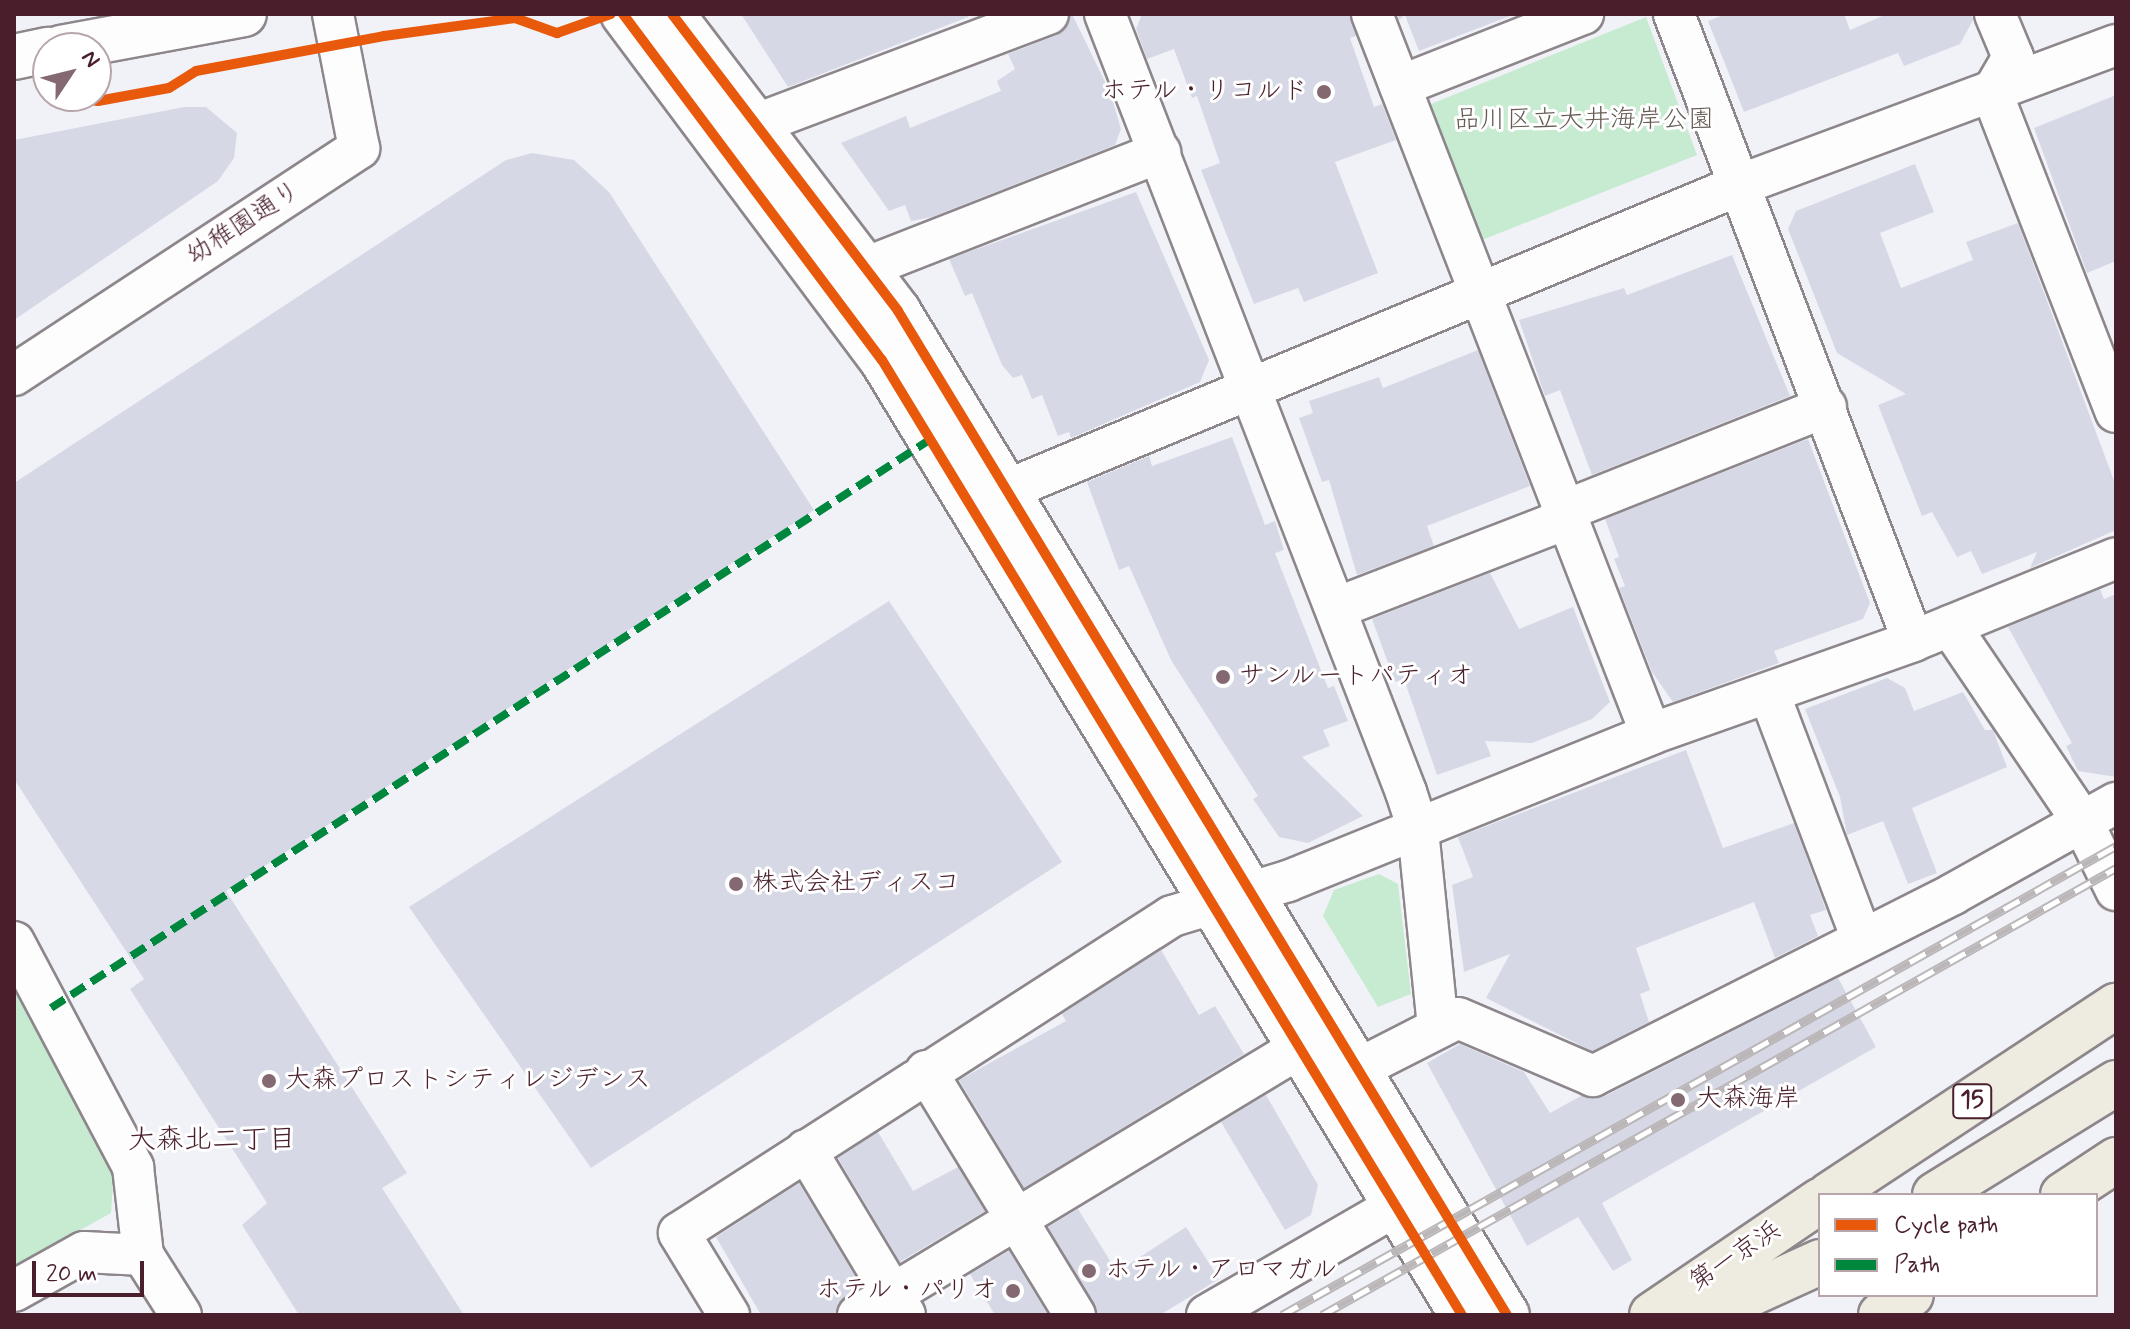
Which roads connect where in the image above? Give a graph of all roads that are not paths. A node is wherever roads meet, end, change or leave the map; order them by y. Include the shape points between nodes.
1 (240, 14) edge
2 (333, 14) edge
3 (623, 14) edge
4 (672, 14) edge
5 (1048, 14) edge
6 (1105, 14) edge
7 (1372, 14) edge
8 (1583, 14) edge
9 (1674, 14) edge
10 (1995, 14) edge
11 (112, 38) edge
12 (2116, 45) edge
13 (1400, 86) junction
14 (1992, 93) junction
15 (757, 124) junction
16 (1160, 152) junction
17 (1742, 184) junction
18 (867, 267) junction
19 (1480, 294) junction
20 (14, 375) edge
21 (1253, 387) junction
22 (1826, 407) junction
23 (2116, 412) edge
24 (1007, 490) junction
25 (1564, 511) junction
26 (2116, 558) edge
27 (1339, 607) junction
28 (1950, 626) junction
29 (1913, 641) junction
30 (1769, 693) junction
31 (1651, 734) junction
32 (2116, 803) edge
33 (2082, 821) junction
34 (1418, 830) junction
35 (2116, 890) edge
36 (1232, 900) junction
37 (1862, 939) junction
38 (18, 958) edge
39 (2116, 1006) edge
40 (1438, 1027) junction
41 (1299, 1048) junction
42 (1358, 1069) junction
43 (926, 1071) junction
44 (2116, 1083) edge
45 (806, 1150) junction
46 (2116, 1160) edge
47 (1832, 1193) edge
48 (1938, 1193) edge
49 (2066, 1193) edge
50 (1818, 1202) edge
51 (1394, 1207) junction
52 (1017, 1221) junction
53 (143, 1255) junction
54 (1818, 1263) edge
55 (14, 1291) edge
56 (1908, 1297) edge
57 (899, 1305) edge
58 (181, 1315) edge
59 (729, 1315) edge
60 (858, 1315) edge
61 (1075, 1315) edge
62 (1207, 1315) edge
63 (1462, 1315) edge
64 (1507, 1315) edge
65 (1652, 1315) edge
66 (1678, 1315) edge
67 (1881, 1315) edge

1 - 11 street
2 - 20 street, 幼稚園通り via 359,148
3 - 36 street via 882,360
4 - 15 street
5 - 15 street
6 - 16 street
7 - 13 street
8 - 13 street
9 - 17 street
10 - 14 street via 2013,57
12 - 14 street
13 - 19 street
14 - 17 street
14 - 23 street
15 - 18 street
16 - 18 street
16 - 21 street
17 - 19 street
17 - 22 street
18 - 24 street
19 - 21 street
19 - 25 street
21 - 24 street
21 - 27 street
22 - 25 street
22 - 29 street
24 - 36 street
25 - 27 street via 1553,524
25 - 31 street
26 - 28 street
27 - 34 street
28 - 29 street
28 - 33 street
29 - 30 street
30 - 31 street
30 - 37 street
31 - 34 street
32 - 33 street
33 - 35 street
33 - 37 street
34 - 36 street
34 - 40 street
36 - 41 street
36 - 42 street
36 - 43 street via 1172,916
37 - 40 street via 1593,1076 1458,1018
38 - 53 street via 133,1167
39 - 47 highway, 15
40 - 42 street
41 - 51 street
41 - 52 street
42 - 64 street
43 - 45 street
43 - 52 street
44 - 48 highway
45 - 57 street
45 - 59 street via 679,1233
46 - 49 highway
50 - 65 highway, 第一京浜
51 - 62 street
51 - 63 street
52 - 57 street
52 - 61 street
53 - 55 street via 84,1252
53 - 58 street
54 - 66 highway via 1752,1293
56 - 67 highway
57 - 60 street

